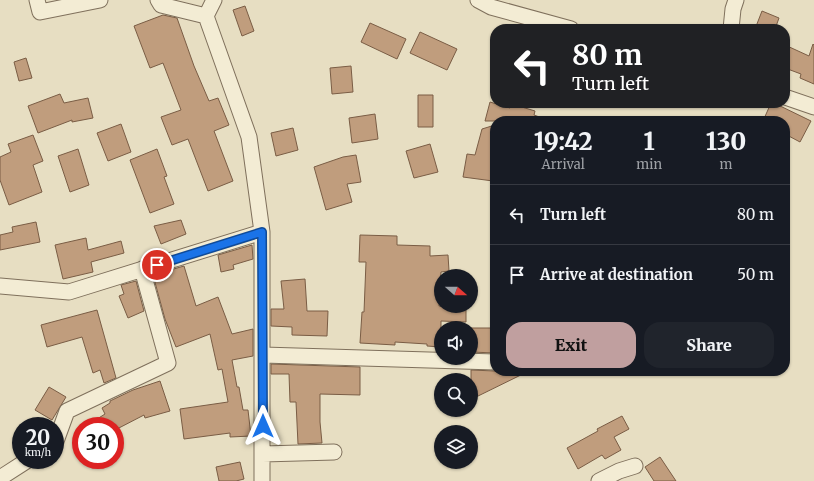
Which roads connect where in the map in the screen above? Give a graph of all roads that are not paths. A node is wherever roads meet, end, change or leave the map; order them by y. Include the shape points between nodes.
1 (37, 0) edge
2 (100, 0) edge
3 (158, 0) edge
4 (214, 0) edge
5 (478, 0) edge
6 (736, 0) edge
7 (206, 16) junction
8 (553, 24) edge
9 (732, 24) edge
10 (790, 99) edge
11 (814, 107) edge
12 (262, 232) junction
13 (142, 269) junction
14 (0, 286) edge
15 (262, 355) junction
16 (490, 362) edge
17 (64, 419) edge
18 (334, 452) dead end
19 (263, 454) junction
20 (635, 466) dead end
21 (14, 469) edge
22 (0, 478) edge
23 (262, 481) edge
24 (599, 481) edge

1 - 2 street via 40,12
3 - 7 street via 161,5
4 - 7 street
5 - 8 street via 491,7
6 - 9 street
7 - 12 street via 249,137
10 - 11 street
12 - 13 street
12 - 15 street
13 - 14 street via 69,292
13 - 17 street via 168,363 67,411
15 - 16 street
15 - 19 street
18 - 19 street
19 - 23 street
20 - 24 street
21 - 22 street

